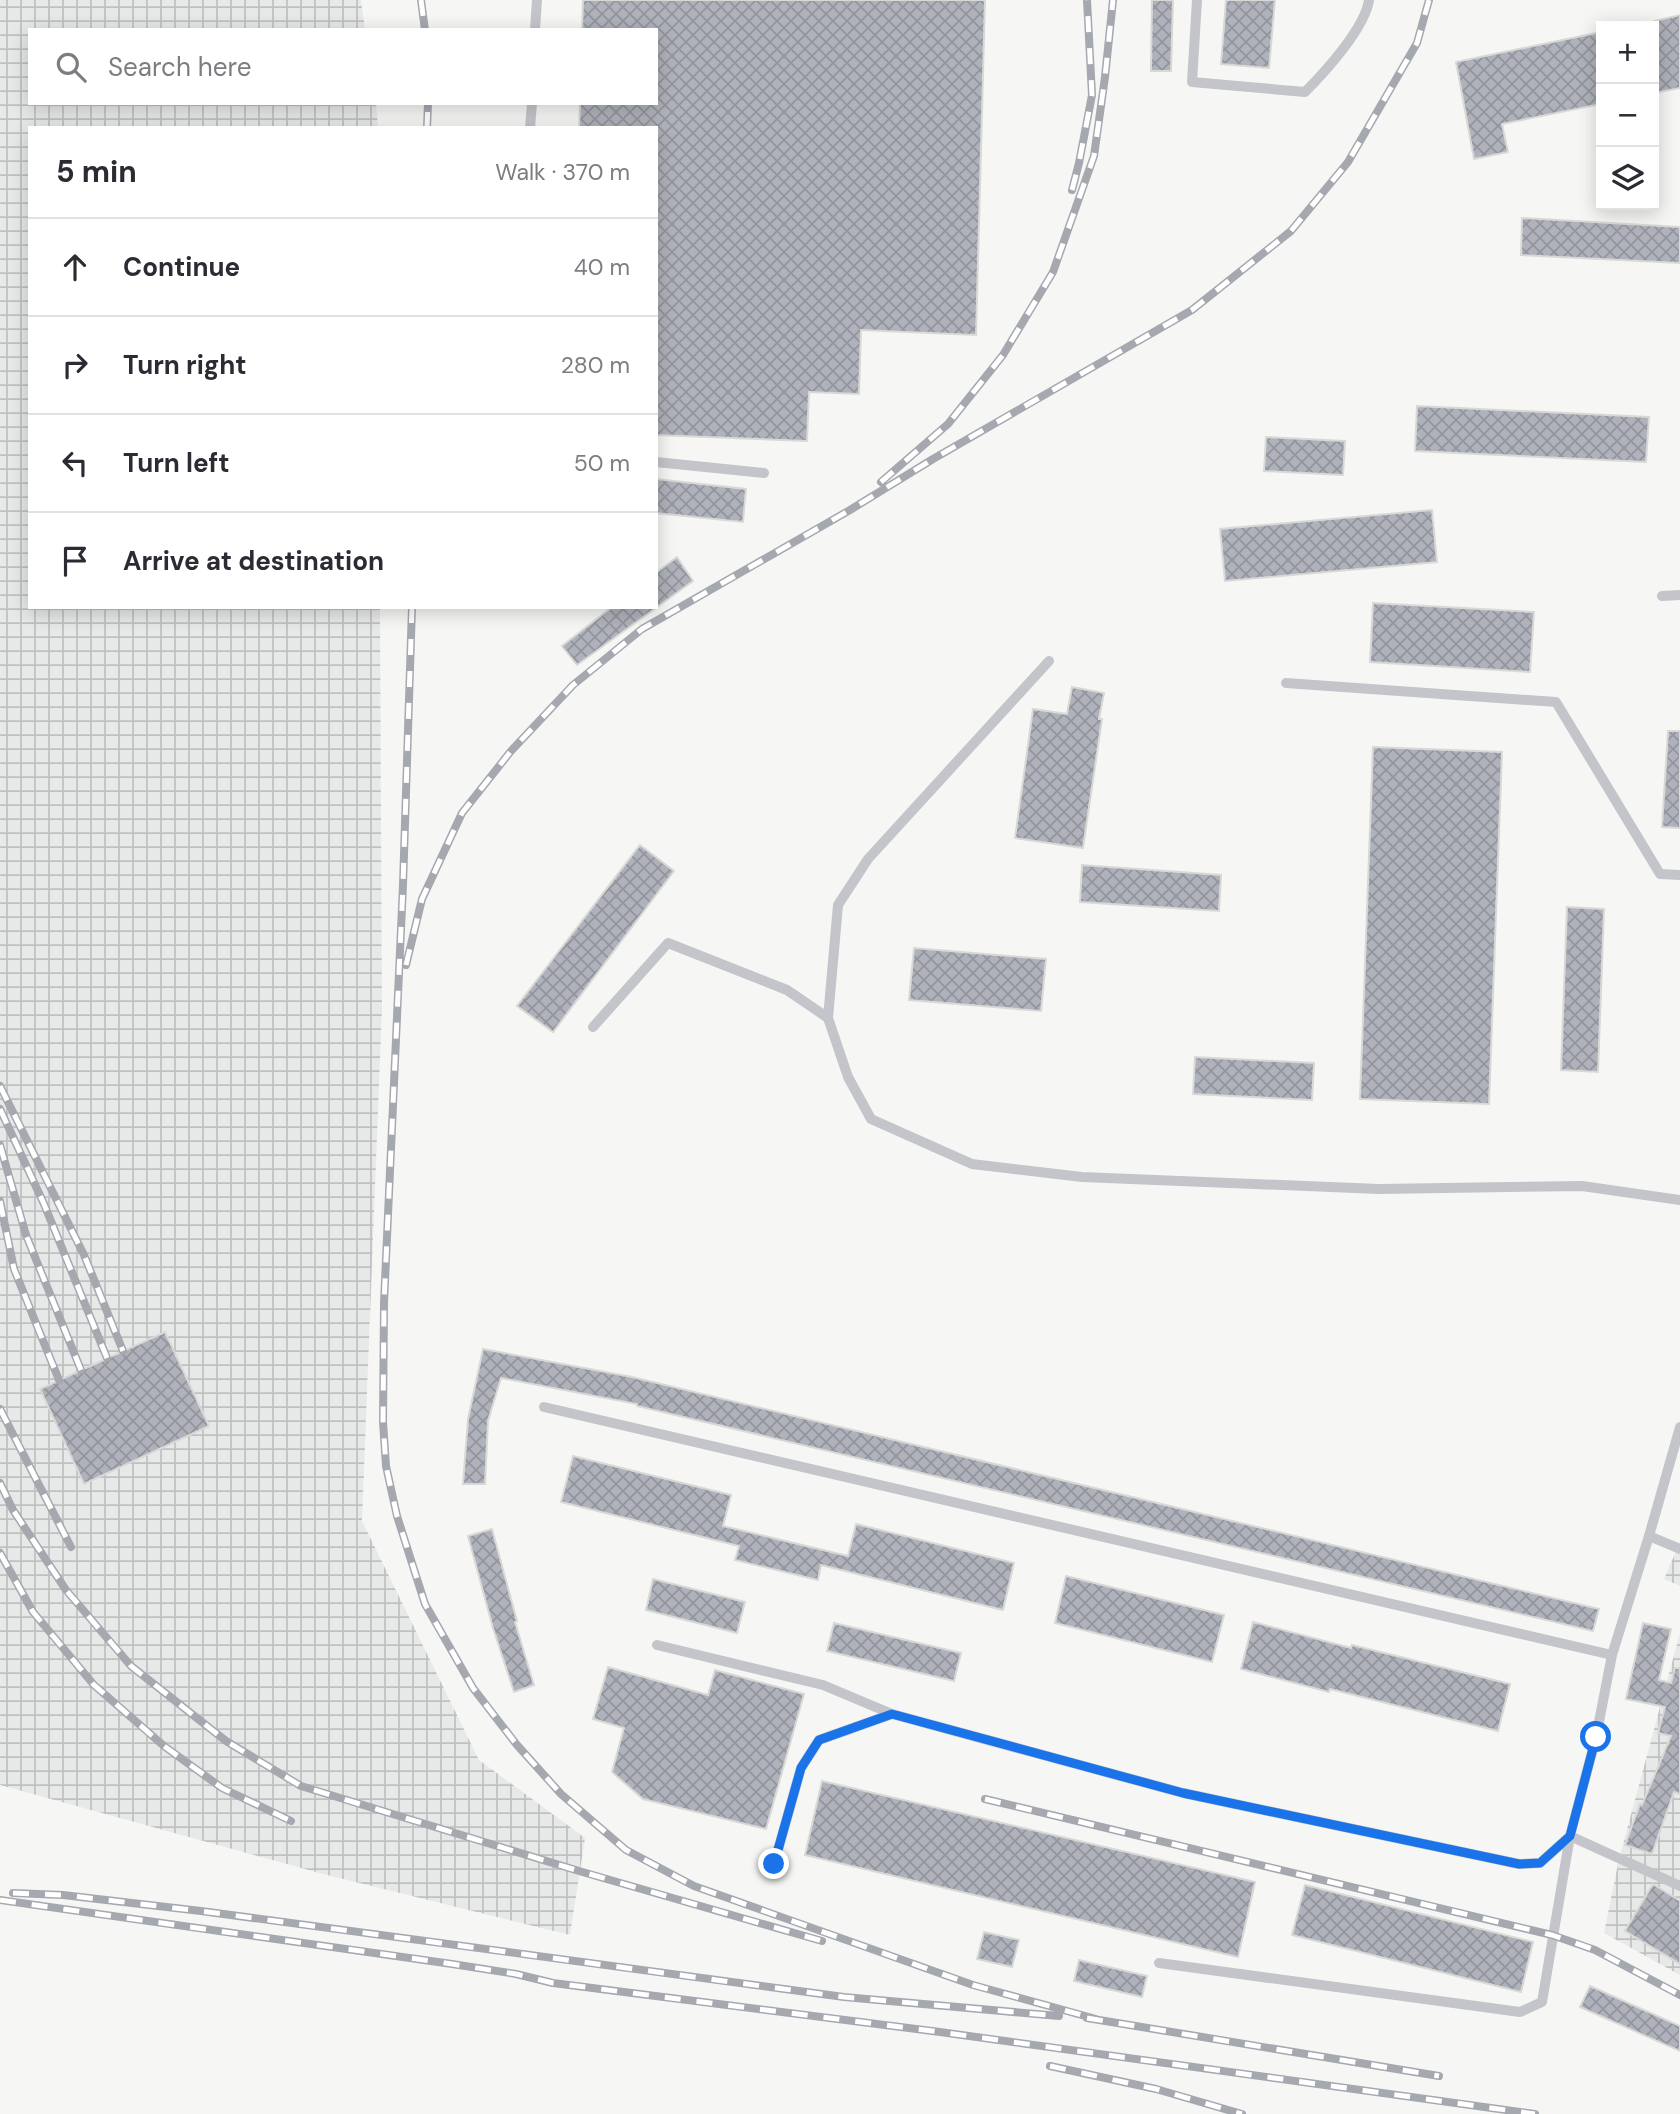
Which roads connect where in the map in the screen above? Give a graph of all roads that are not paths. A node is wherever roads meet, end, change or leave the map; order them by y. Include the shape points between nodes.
1 (537, 0) edge
2 (1197, 0) edge
3 (1369, 0) edge
4 (535, 28) edge
5 (532, 105) edge
6 (530, 126) edge
7 (658, 462) edge
8 (764, 473) dead end
9 (1680, 595) edge
10 (1662, 596) dead end
11 (1049, 660) dead end
12 (1286, 683) dead end
13 (1680, 876) edge
14 (828, 1018) junction
15 (593, 1027) dead end
16 (1680, 1200) edge
17 (544, 1407) dead end
18 (1680, 1427) edge
19 (1649, 1536) junction
20 (1680, 1549) edge
21 (657, 1645) dead end
22 (1612, 1655) junction
23 (892, 1714) junction
24 (1570, 1836) junction
25 (774, 1864) dead end
26 (1680, 1886) edge
27 (1159, 1963) dead end

1 - 4 lane
2 - 3 lane via 1192,82 1305,92 1343,48
5 - 6 lane
7 - 8 lane
9 - 10 lane
11 - 14 lane via 869,859 838,905
12 - 13 lane via 1556,702 1660,874
14 - 15 lane via 788,990 668,943
14 - 16 lane via 848,1077 872,1119 972,1164 1082,1177 1378,1189 1582,1186
17 - 22 lane
18 - 19 lane
19 - 20 lane
19 - 22 lane
21 - 23 lane via 823,1685
22 - 24 lane
23 - 24 lane via 1183,1793 1519,1864 1540,1863
23 - 25 lane via 819,1740 801,1768
24 - 26 lane
24 - 27 lane via 1542,2002 1520,2012

